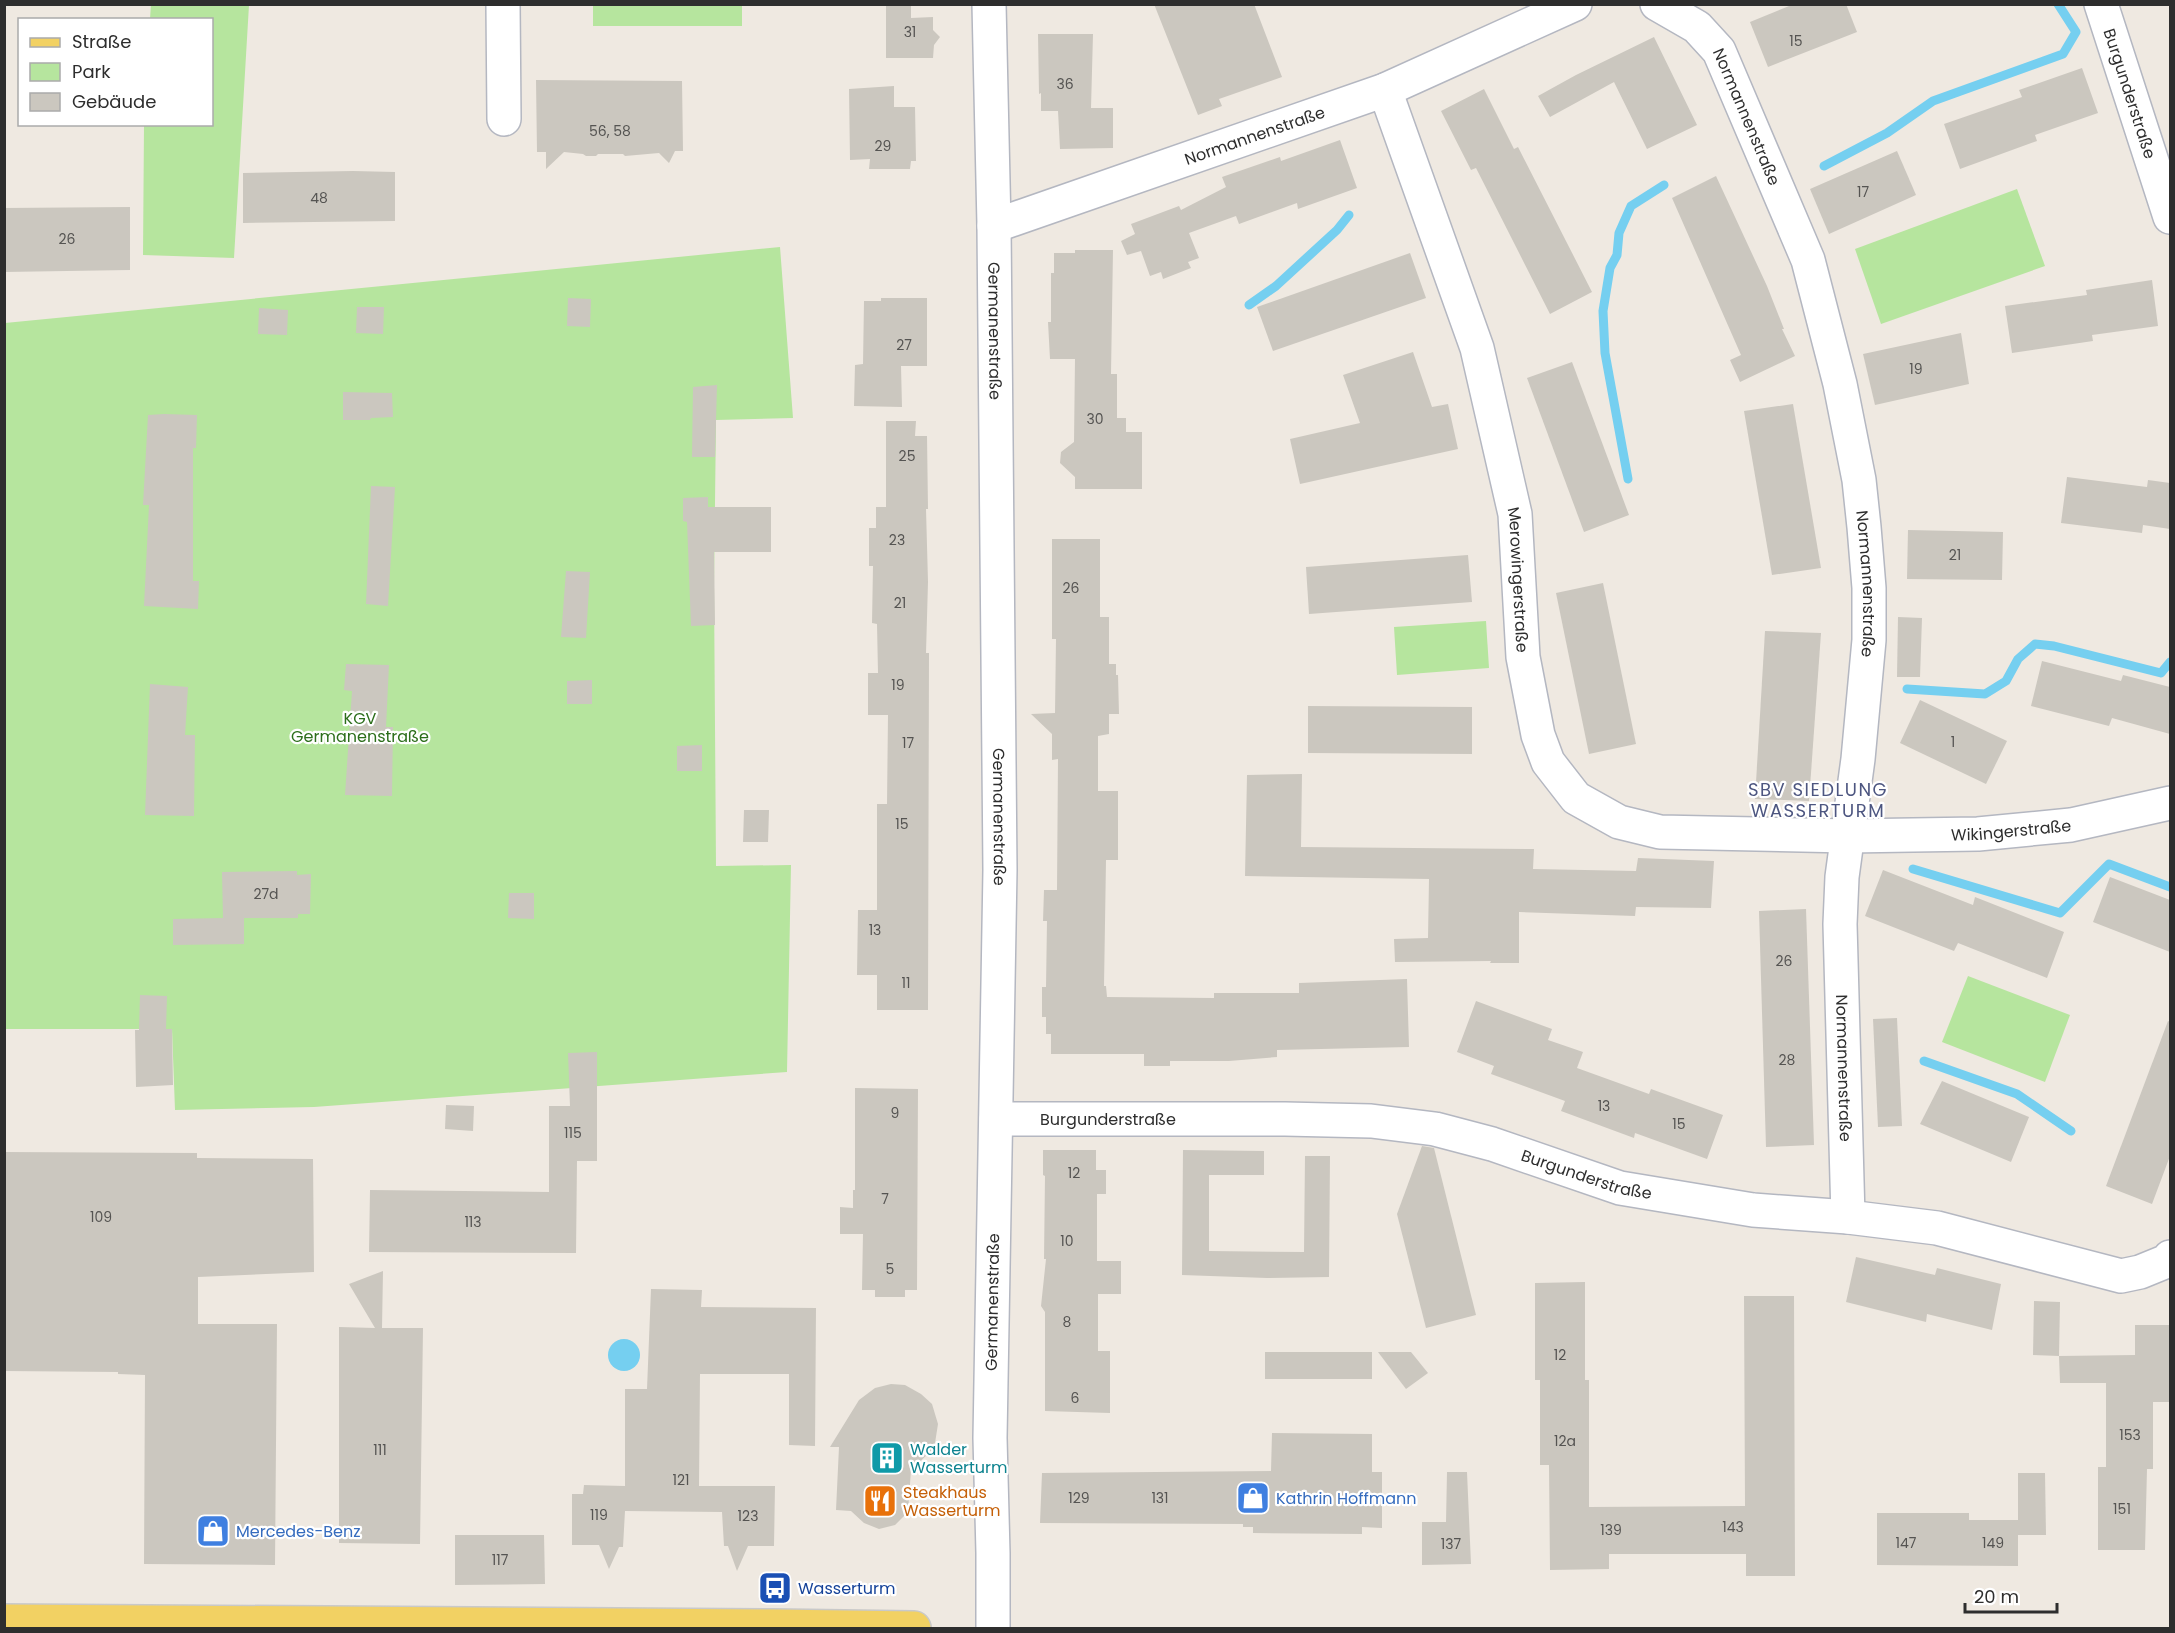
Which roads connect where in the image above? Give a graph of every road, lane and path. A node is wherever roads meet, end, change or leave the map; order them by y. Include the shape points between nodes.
1 (503, 4) edge
2 (989, 4) edge
3 (1575, 4) edge
4 (1657, 4) edge
5 (2101, 4) edge
6 (1385, 90) junction
7 (504, 119) dead end
8 (2170, 217) edge
9 (994, 226) junction
10 (2170, 803) edge
11 (1848, 836) junction
12 (996, 1119) junction
13 (1848, 1217) junction
14 (2170, 1257) edge
15 (4, 1621) edge
16 (914, 1629) edge
17 (993, 1629) edge

1 - 7 street
2 - 9 street, Germanenstraße
3 - 6 street, Normannenstraße
4 - 11 street, Normannenstraße via 1697,27 1719,51 1808,260 1840,384 1859,480 1869,588 1868,650
5 - 8 street, Burgunderstraße
6 - 9 street, Normannenstraße
6 - 11 street, Merowingerstraße via 1477,348 1515,513 1522,657 1538,735 1548,762 1576,798 1619,822 1660,832
9 - 12 street, Germanenstraße via 1000,870
10 - 11 street, Wikingerstraße via 2071,825 1978,834
11 - 13 street, Normannenstraße via 1840,924
12 - 13 street, Burgunderstraße via 1371,1121 1435,1129 1492,1143 1620,1188 1753,1210
12 - 17 street, Germanenstraße via 990,1438
13 - 14 street, Burgunderstraße via 1937,1228 2121,1276 2140,1272
15 - 16 main road

